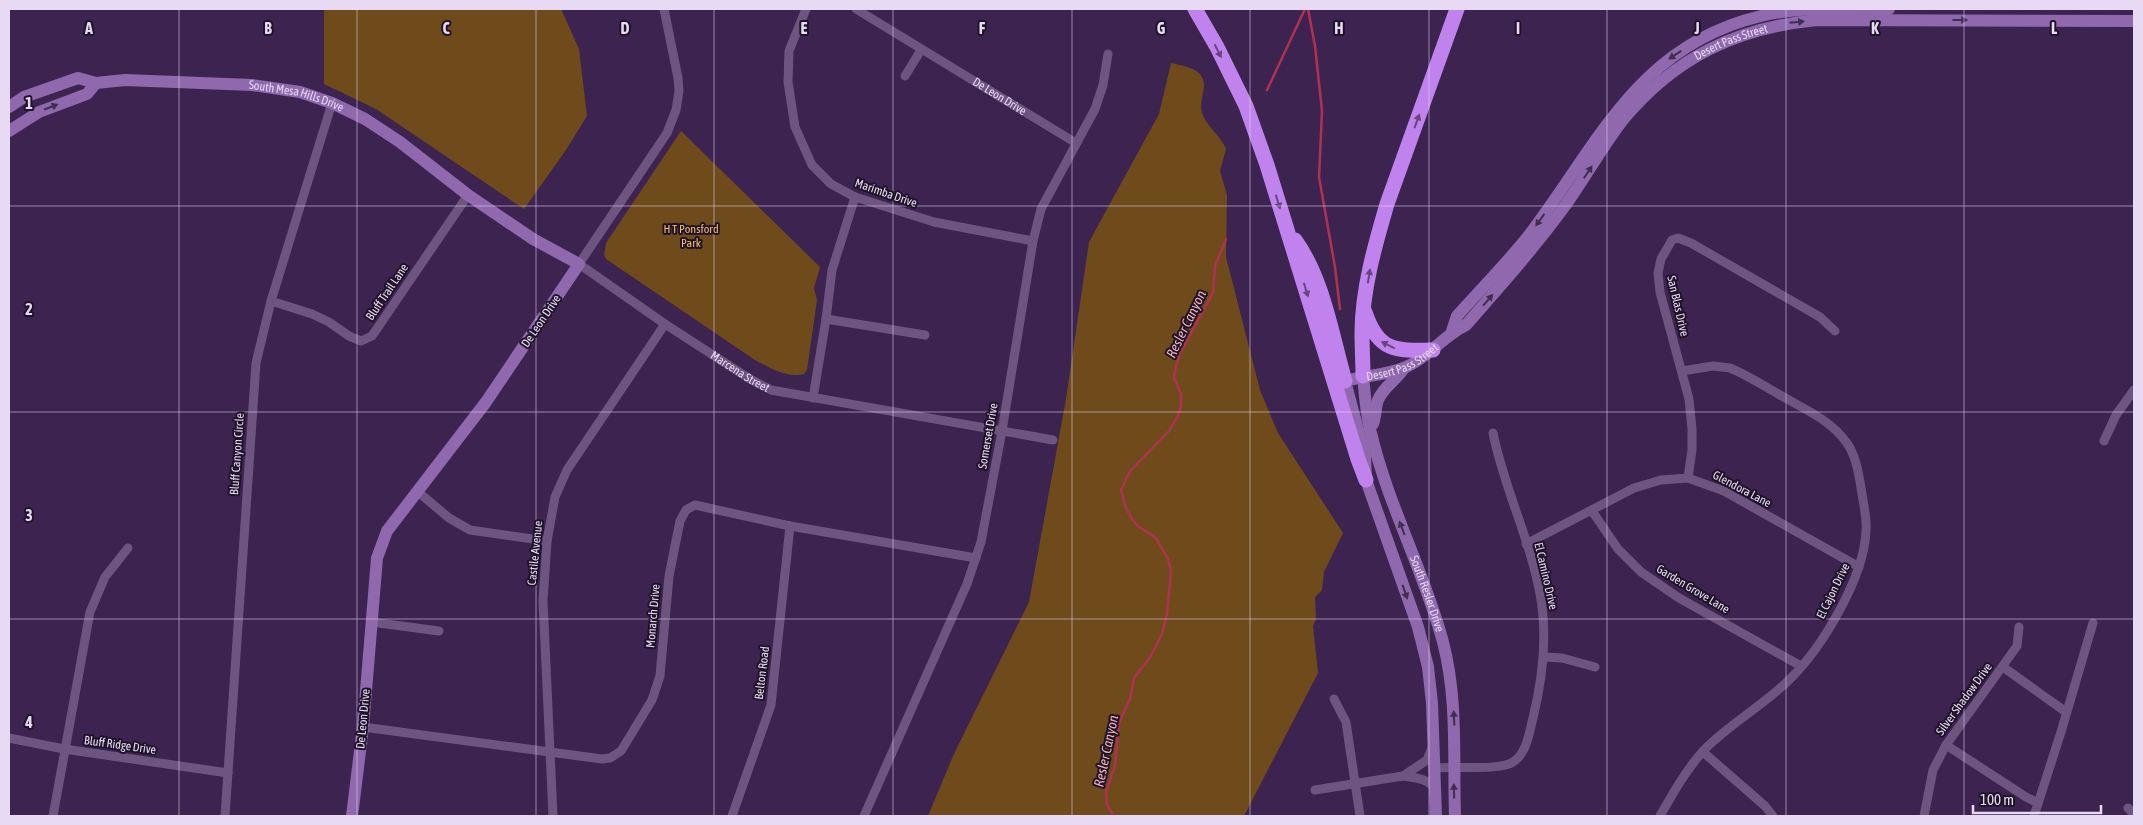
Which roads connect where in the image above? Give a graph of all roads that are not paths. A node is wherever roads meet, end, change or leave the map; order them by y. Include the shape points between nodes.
1 (664, 9) edge
2 (806, 9) edge
3 (856, 9) edge
4 (1195, 9) edge
5 (1457, 9) edge
6 (1889, 9) edge
7 (2134, 21) edge
8 (1761, 22) junction
9 (922, 50) junction
10 (1108, 54) dead end
11 (905, 76) dead end
12 (96, 83) junction
13 (332, 103) junction
14 (9, 107) edge
15 (9, 131) edge
16 (1076, 143) junction
17 (468, 195) junction
18 (855, 196) junction
19 (1286, 226) junction
20 (1033, 241) junction
21 (579, 264) junction
22 (271, 301) junction
23 (1364, 309) junction
24 (826, 319) junction
25 (664, 324) junction
26 (1835, 330) dead end
27 (925, 335) dead end
28 (1433, 350) junction
29 (1404, 368) junction
30 (1682, 371) junction
31 (1363, 376) junction
32 (1345, 381) junction
33 (2134, 390) edge
34 (813, 398) junction
35 (1002, 431) junction
36 (1370, 431) junction
37 (1493, 433) dead end
38 (1053, 440) dead end
39 (2104, 441) dead end
40 (1688, 478) junction
41 (1366, 480) junction
42 (417, 491) junction
43 (1592, 511) junction
44 (790, 526) junction
45 (547, 541) junction
46 (1526, 544) junction
47 (128, 548) dead end
48 (976, 558) junction
49 (1859, 567) junction
50 (371, 622) junction
51 (2093, 623) dead end
52 (2019, 627) dead end
53 (439, 630) dead end
54 (1544, 657) junction
55 (1801, 666) junction
56 (2003, 666) junction
57 (1595, 667) dead end
58 (1334, 700) dead end
59 (2066, 712) junction
60 (363, 727) junction
61 (9, 738) edge
62 (1434, 744) junction
63 (1946, 745) junction
64 (64, 749) junction
65 (550, 752) junction
66 (1703, 752) junction
67 (1454, 766) junction
68 (1434, 768) junction
69 (228, 773) junction
70 (1403, 776) junction
71 (1356, 784) junction
72 (1435, 789) junction
73 (1315, 790) dead end
74 (2038, 803) junction
75 (53, 816) edge
76 (225, 816) edge
77 (352, 816) edge
78 (553, 816) edge
79 (732, 816) edge
80 (864, 816) edge
81 (1360, 816) edge
82 (1436, 816) edge
83 (1455, 816) edge
84 (1660, 816) edge
85 (1772, 816) edge
86 (1924, 816) edge
87 (2034, 816) edge

1 - 21 street, De Leon Drive via 678,78 676,110 667,133
2 - 18 street, Marimba Drive via 789,51 795,127 812,165 831,184
3 - 9 street, De Leon Drive
4 -> 19 highway via 1246,106
23 -> 5 highway via 1371,262 1387,204
6 - 8 street, Desert Pass Street via 1805,10
8 -> 7 street, Desert Pass Street
8 - 28 street, Desert Pass Street via 1711,48 1657,84 1621,123 1562,199 1534,247 1466,325 1452,331
9 - 11 street
9 - 16 street, De Leon Drive
10 - 16 street, Somerset Drive via 1101,94
12 - 13 street, South Mesa Hills Drive via 126,80 252,85 300,92
12 - 14 street, South Mesa Hills Drive via 78,78
15 -> 12 street via 39,112 87,94
13 - 17 street, South Mesa Hills Drive via 365,119 400,142
13 - 22 street, Bluff Canyon Circle
16 - 20 street, Somerset Drive via 1044,201
17 - 21 street, Marcena Street via 533,239
17 - 22 street, Bluff Trail Lane via 372,336 362,340 349,336 320,318
18 - 20 street, Marimba Drive via 934,222
18 - 24 street via 832,270
19 - 32 highway via 1305,254 1317,283
19 -> 41 highway
20 - 35 street, Somerset Drive
21 - 25 street, Marcena Street
21 - 42 street, De Leon Drive via 486,402
22 - 69 street, Bluff Canyon Circle via 256,363
28 -> 23 highway via 1388,347 1370,329
23 - 31 highway
24 - 27 street
24 - 34 street
25 - 34 street, Marcena Street via 771,390
25 - 45 street, Castile Avenue via 567,470 555,497
26 - 30 street, San Blas Drive via 1820,317 1690,243 1675,238 1670,242 1658,273 1660,292
28 - 29 street, Desert Pass Street
29 - 31 street, Desert Pass Street
29 - 36 street via 1378,400
30 - 40 street, San Blas Drive via 1692,429
30 - 49 street, El Cajon Drive via 1712,366 1740,372 1839,432 1857,464 1865,515 1866,531
31 - 32 street, Desert Pass Street
31 - 36 street, South Resler Drive
32 - 41 street, South Resler Drive via 1365,456
33 - 39 street via 2116,415
34 - 35 street, Marcena Street
35 - 38 street, Marcena Street
35 - 48 street, Somerset Drive
67 -> 36 street, South Resler Drive via 1453,701 1443,642 1391,500
37 - 46 street, El Camino Drive
40 - 43 street, Glendora Lane via 1652,482 1634,488
40 - 49 street, Glendora Lane via 1724,491
41 -> 62 street, South Resler Drive via 1422,643 1428,667
42 - 45 street via 449,518 470,530
42 - 50 street, De Leon Drive via 387,530 380,545
43 - 46 street, Glendora Lane
43 - 55 street, Garden Grove Lane via 1618,549 1641,572 1679,598
44 - 48 street, Monarch Drive
44 - 65 street, Monarch Drive via 702,506 695,505 686,510 680,521 669,576 660,676 652,700 621,751 610,758
44 - 79 street, Belton Road via 771,705
45 - 65 street, Castile Avenue via 543,601
46 - 54 street, El Camino Drive via 1540,593
47 - 64 street via 105,577 90,612
48 - 80 street, Somerset Drive
49 - 55 street, El Cajon Drive via 1825,635
50 - 53 street
50 - 60 street, De Leon Drive
51 - 59 street
52 - 56 street, Silver Shadow Drive via 2017,646
54 - 57 street
54 - 67 street, El Camino Drive via 1525,746 1515,762 1501,767
55 - 66 street, El Cajon Drive
56 - 59 street
56 - 63 street, Silver Shadow Drive
58 - 71 street via 1346,722
59 - 74 street
60 - 65 street, Monarch Drive
60 - 77 street, De Leon Drive
61 - 64 street, Bluff Ridge Drive
62 - 68 street, South Resler Drive
62 - 70 street via 1427,760
63 - 74 street
63 - 86 street, Silver Shadow Drive via 1933,770
64 - 69 street, Bluff Ridge Drive
64 - 75 street
65 - 78 street, Castile Avenue
66 - 84 street, El Cajon Drive
66 - 85 street via 1765,806
67 - 68 street, El Camino Drive
83 -> 67 street, South Resler Drive
68 - 72 street, South Resler Drive
69 - 76 street, Bluff Canyon Circle
70 - 71 street
70 - 72 street via 1427,782
71 - 73 street
71 - 81 street
72 - 82 street, South Resler Drive
74 - 87 street

